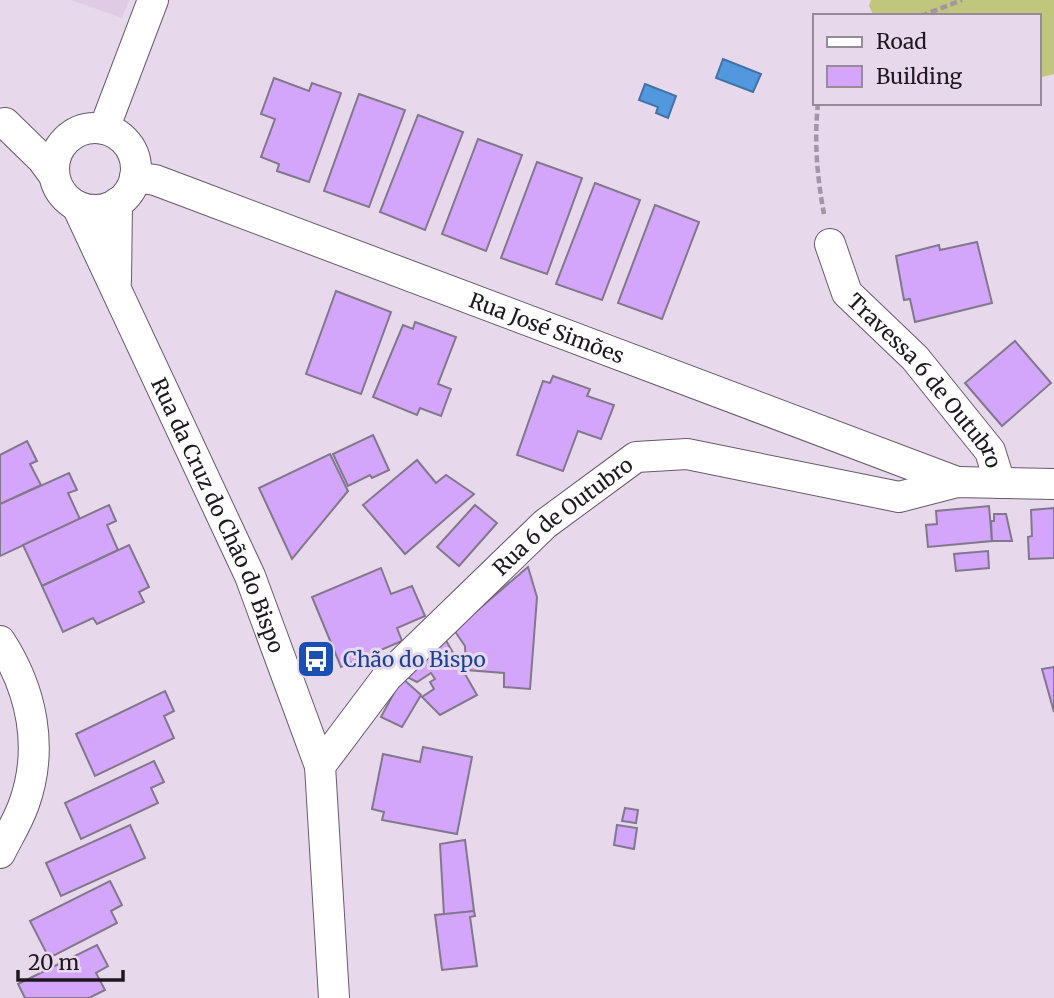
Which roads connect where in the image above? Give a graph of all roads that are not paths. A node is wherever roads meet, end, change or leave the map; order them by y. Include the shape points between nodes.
1 (153, 0) edge
2 (3, 121) edge
3 (104, 129) junction
4 (67, 139) junction
5 (53, 174) junction
6 (135, 177) junction
7 (117, 203) junction
8 (77, 206) junction
9 (830, 244) road end
10 (116, 285) junction
11 (957, 482) junction
12 (1000, 483) junction
13 (1054, 484) edge
14 (0, 641) edge
15 (320, 766) junction
16 (0, 853) edge
17 (334, 998) edge

1 - 3 street
2 - 4 street
2 - 5 street
3 - 4 street via 84,129
3 - 6 street via 122,138 134,156
4 - 5 street via 56,155
5 - 8 street via 66,199
6 - 7 street via 129,192
6 - 11 street, Rua José Simões via 155,180
7 - 8 street via 105,209
7 - 10 street, Rua da Cruz do Chão do Bispo
8 - 10 street, Rua da Cruz do Chão do Bispo
9 - 12 street, Travessa 6 de Outubro via 847,293 932,378 990,451
10 - 15 street, Rua da Cruz do Chão do Bispo via 250,576
11 - 12 street, Rua 6 de Outubro
11 - 15 street, Rua 6 de Outubro via 899,497 687,454 636,457 545,524 387,677
12 - 13 street, Rua 6 de Outubro
14 - 16 street via 15,664 34,730 34,760 24,805
15 - 17 street, Rua da Cruz do Chão do Bispo

